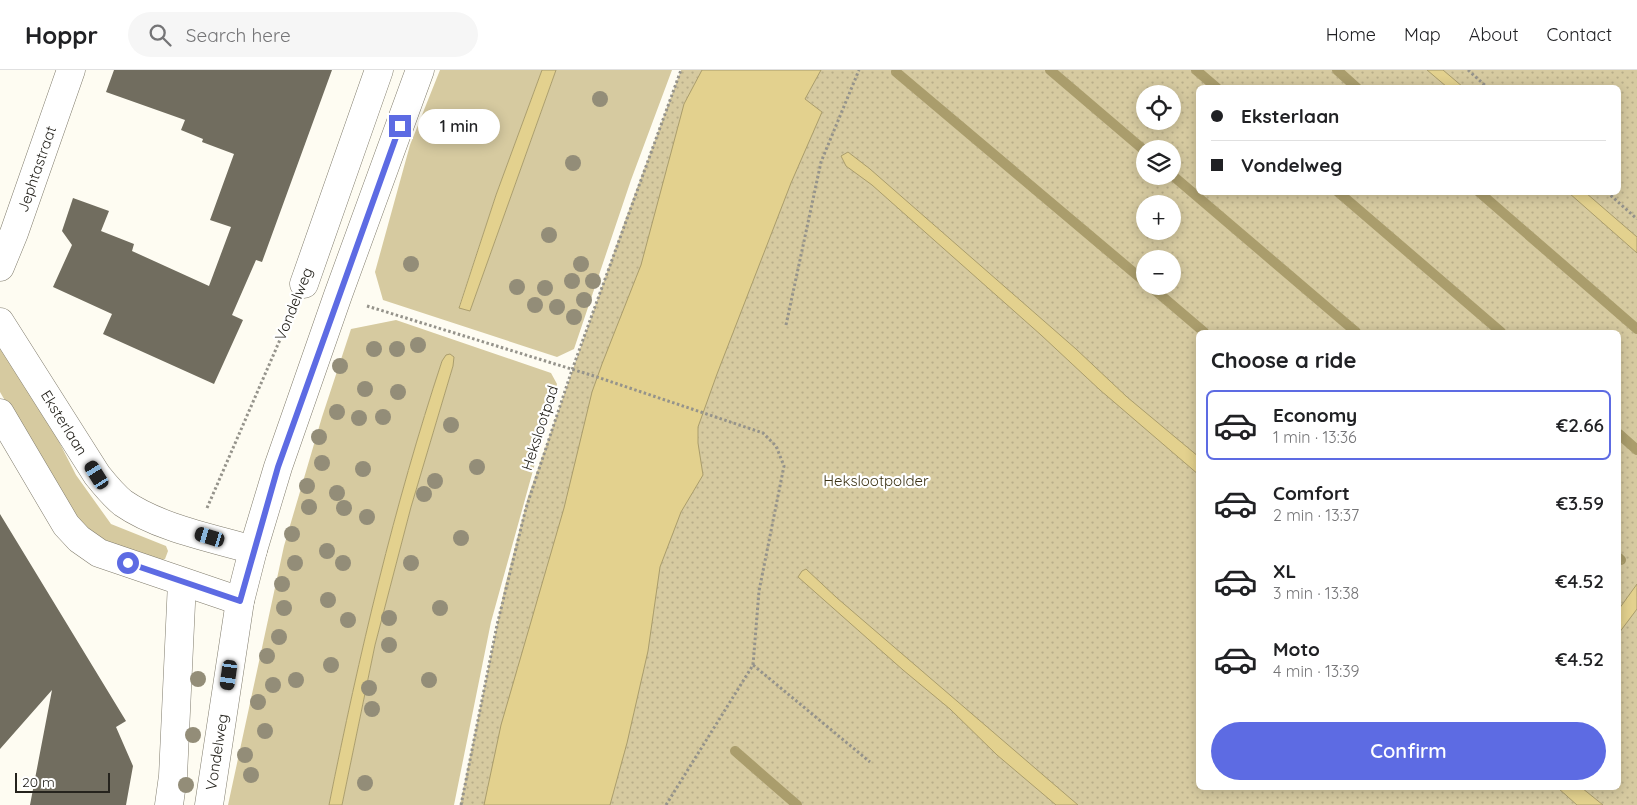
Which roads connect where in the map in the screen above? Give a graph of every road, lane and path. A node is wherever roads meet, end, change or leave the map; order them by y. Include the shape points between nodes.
1 (71, 70) edge
2 (379, 70) edge
3 (420, 70) edge
4 (681, 70) edge
5 (859, 70) edge
6 (1468, 70) edge
7 (1485, 85) edge
8 (1610, 195) edge
9 (1637, 219) edge
10 (0, 267) edge
11 (304, 284) joint
12 (338, 295) junction
13 (0, 322) edge
14 (786, 325) dead end
15 (572, 370) junction
16 (0, 413) edge
17 (196, 533) junction
18 (253, 550) junction
19 (182, 582) junction
20 (240, 601) junction
21 (752, 666) junction
22 (870, 762) dead end
23 (169, 805) edge
24 (209, 805) edge
25 (461, 805) edge
26 (666, 805) edge

1 - 10 street, Jephtastraat
2 - 11 street, Vondelweg
3 - 12 street, Vondelweg
4 - 15 path, Hekslootpad
5 - 14 path via 821,162
6 - 7 path
8 - 9 path
11 - 17 path, Vondelweg
12 - 15 path
12 - 18 street, Vondelweg via 278,467
13 - 17 street, Eksterlaan via 109,490 122,502 155,521
15 - 21 path via 763,433 776,446 784,466 759,591
15 - 25 path, Hekslootpad via 526,508 497,625
16 - 19 street via 66,526 99,552
17 - 18 street, Eksterlaan
18 - 20 street, Vondelweg
19 - 20 street
19 - 23 street
20 - 24 street, Vondelweg
21 - 22 path
21 - 26 path

